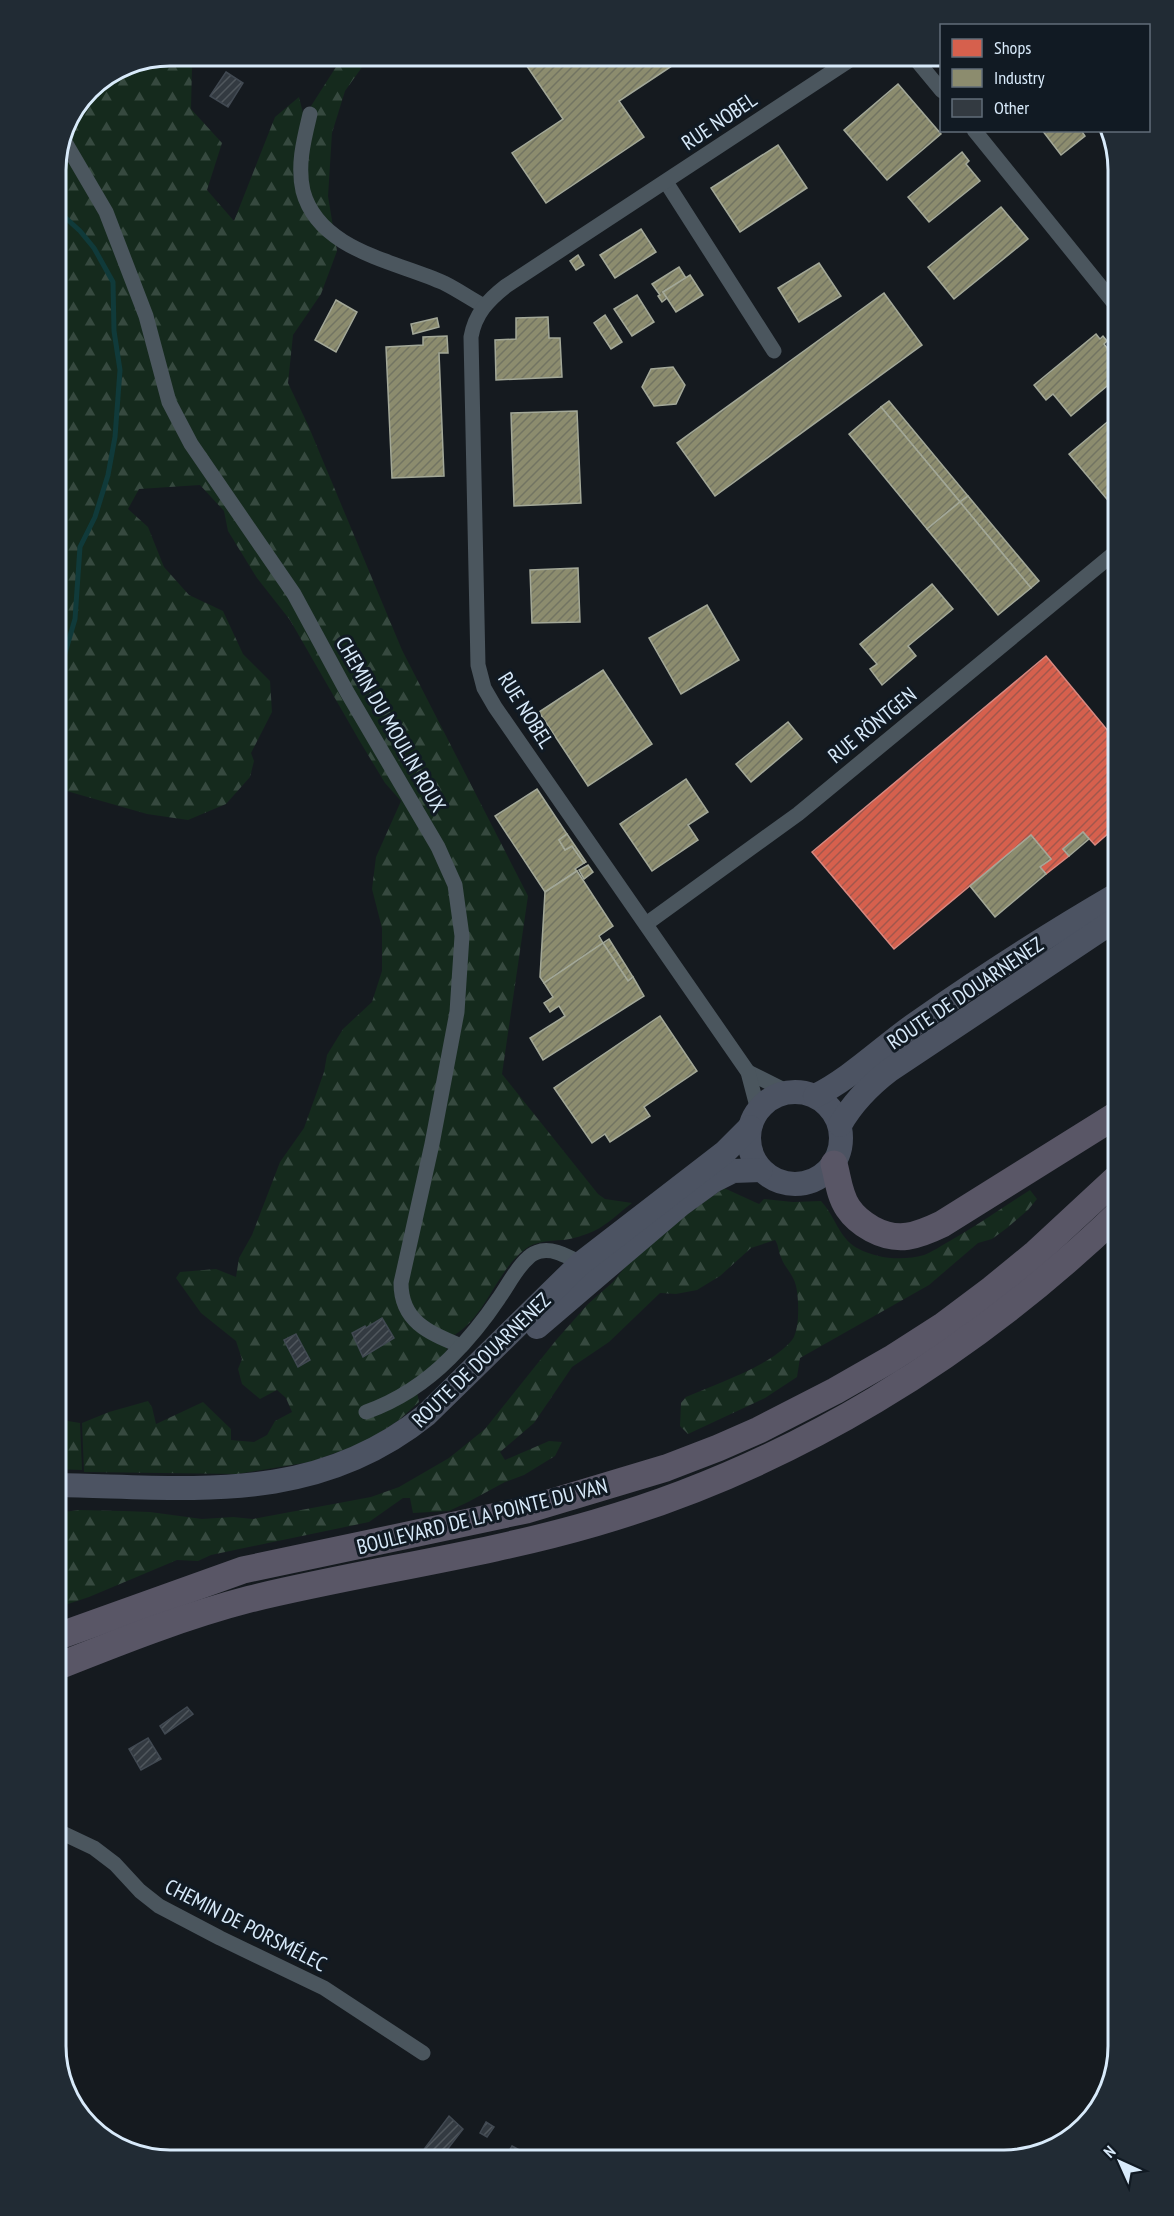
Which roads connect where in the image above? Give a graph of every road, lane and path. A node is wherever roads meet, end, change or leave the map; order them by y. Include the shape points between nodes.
1 (840, 66) edge
2 (921, 66) edge
3 (940, 89) edge
4 (310, 114) dead end
5 (976, 132) edge
6 (69, 149) edge
7 (666, 182) junction
8 (1108, 294) edge
9 (484, 306) junction
10 (774, 351) dead end
11 (1108, 559) edge
12 (1108, 901) edge
13 (646, 924) junction
14 (1108, 925) edge
15 (748, 1072) junction
16 (788, 1092) junction
17 (814, 1096) junction
18 (754, 1118) junction
19 (1108, 1121) edge
20 (840, 1125) junction
21 (834, 1164) junction
22 (761, 1170) junction
23 (1108, 1187) edge
24 (1108, 1224) edge
25 (580, 1264) junction
26 (609, 1266) junction
27 (461, 1346) junction
28 (366, 1413) dead end
29 (66, 1485) edge
30 (66, 1499) edge
31 (66, 1633) edge
32 (66, 1663) edge
33 (66, 1835) edge
34 (423, 2053) dead end

1 - 7 street, RUE NOBEL
2 - 3 street
4 - 9 street via 301,154 303,190 328,230 349,244 446,284
5 - 8 street
6 - 27 street, CHEMIN DU MOULIN ROUX via 106,212 146,316 178,422 294,594 438,847 455,885 462,936 457,1012 401,1296 411,1317 423,1328
7 - 9 street, RUE NOBEL via 506,286
7 - 10 street
9 - 13 street, RUE NOBEL via 471,337 481,678 495,707
11 - 13 street, RUE RÖNTGEN via 798,813
12 - 17 main road, ROUTE DE DOUARNENEZ via 949,1000 845,1078
13 - 15 street, RUE NOBEL
14 - 20 main road, ROUTE DE DOUARNENEZ via 890,1070 867,1088
15 - 16 street, RUE NOBEL
15 - 18 street, RUE NOBEL
16 - 17 main road
16 - 18 main road via 766,1101
17 - 20 main road via 826,1103
18 - 22 main road via 749,1142
18 - 25 main road, ROUTE DE DOUARNENEZ via 725,1152
19 - 21 highway via 942,1224 910,1237 886,1236 857,1218 841,1194
20 - 21 main road via 841,1145
21 - 22 main road via 813,1181 799,1184 779,1181
22 - 26 main road, ROUTE DE DOUARNENEZ via 733,1171 713,1181
23 - 31 highway, BOULEVARD DE LA POINTE DU VAN via 1036,1253 944,1324 836,1391 718,1448 666,1468 526,1510 243,1570
24 - 32 highway, BOULEVARD DE LA POINTE DU VAN via 1041,1284 932,1365 804,1439 710,1482 597,1523 547,1536 213,1610
25 - 26 street
25 - 27 street via 560,1253 533,1254 515,1272
25 - 29 main road, ROUTE DE DOUARNENEZ via 426,1415 386,1444 337,1467 252,1485
26 - 30 main road, ROUTE DE DOUARNENEZ via 544,1320 422,1439 335,1484 288,1496 229,1502
27 - 28 street via 422,1382
33 - 34 street, CHEMIN DE PORSMÉLEC via 94,1848 159,1906 324,1988

